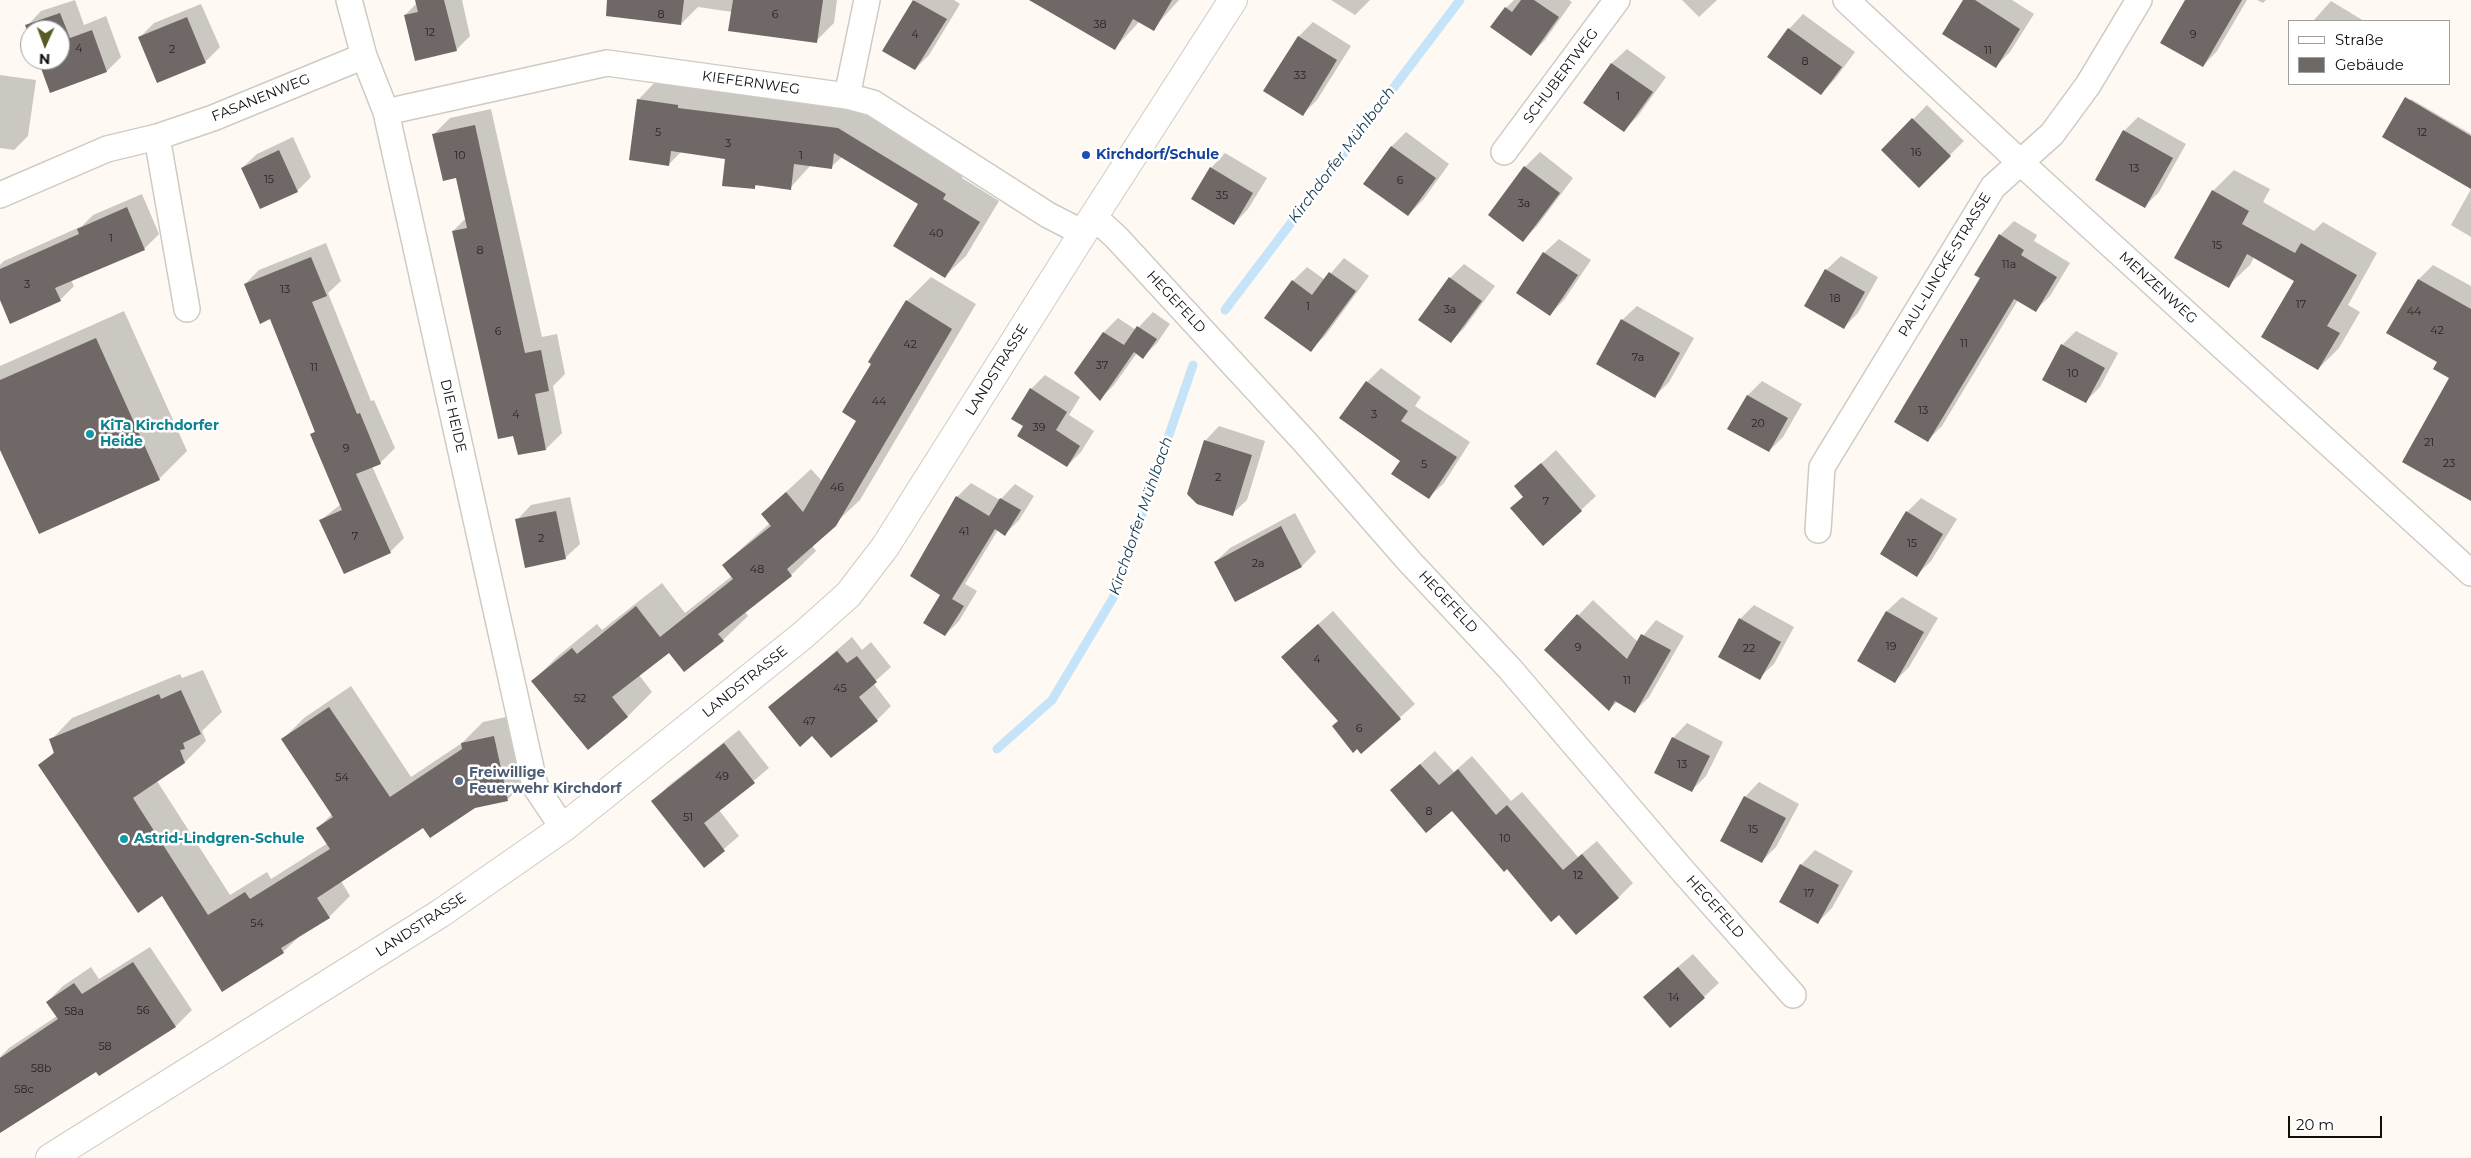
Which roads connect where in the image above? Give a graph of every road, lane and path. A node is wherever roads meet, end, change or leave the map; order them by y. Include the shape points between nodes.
1 (349, 0) edge
2 (867, 0) edge
3 (1233, 0) edge
4 (1617, 0) edge
5 (1846, 0) edge
6 (2139, 0) edge
7 (364, 56) junction
8 (847, 96) junction
9 (386, 112) junction
10 (157, 137) junction
11 (1504, 152) dead end
12 (2020, 162) junction
13 (0, 195) edge
14 (1088, 225) junction
15 (188, 309) dead end
16 (1818, 530) dead end
17 (2471, 573) edge
18 (563, 828) junction
19 (1793, 995) dead end
20 (50, 1158) edge

1 - 7 street, DIE HEIDE
2 - 8 street
3 - 14 street, LANDSTRASSE
4 - 11 street, SCHUBERTWEG
5 - 12 street, MENZENWEG
6 - 12 street, PAUL-LINCKE-STRASSE via 2088,85 2052,134
7 - 9 street, DIE HEIDE
7 - 10 street, FASANENWEG via 213,118
8 - 9 street, KIEFERNWEG via 607,63
8 - 14 street, KIEFERNWEG via 873,103 1048,215
9 - 18 street, DIE HEIDE via 535,786
10 - 13 street, FASANENWEG via 107,148
10 - 15 street
12 - 16 street, PAUL-LINCKE-STRASSE via 1993,187 1822,467
12 - 17 street, MENZENWEG
14 - 18 street, LANDSTRASSE via 885,547 848,595 802,636
14 - 19 street, HEGEFELD via 1123,244 1305,442 1409,561 1510,668
18 - 20 street, LANDSTRASSE via 441,913

